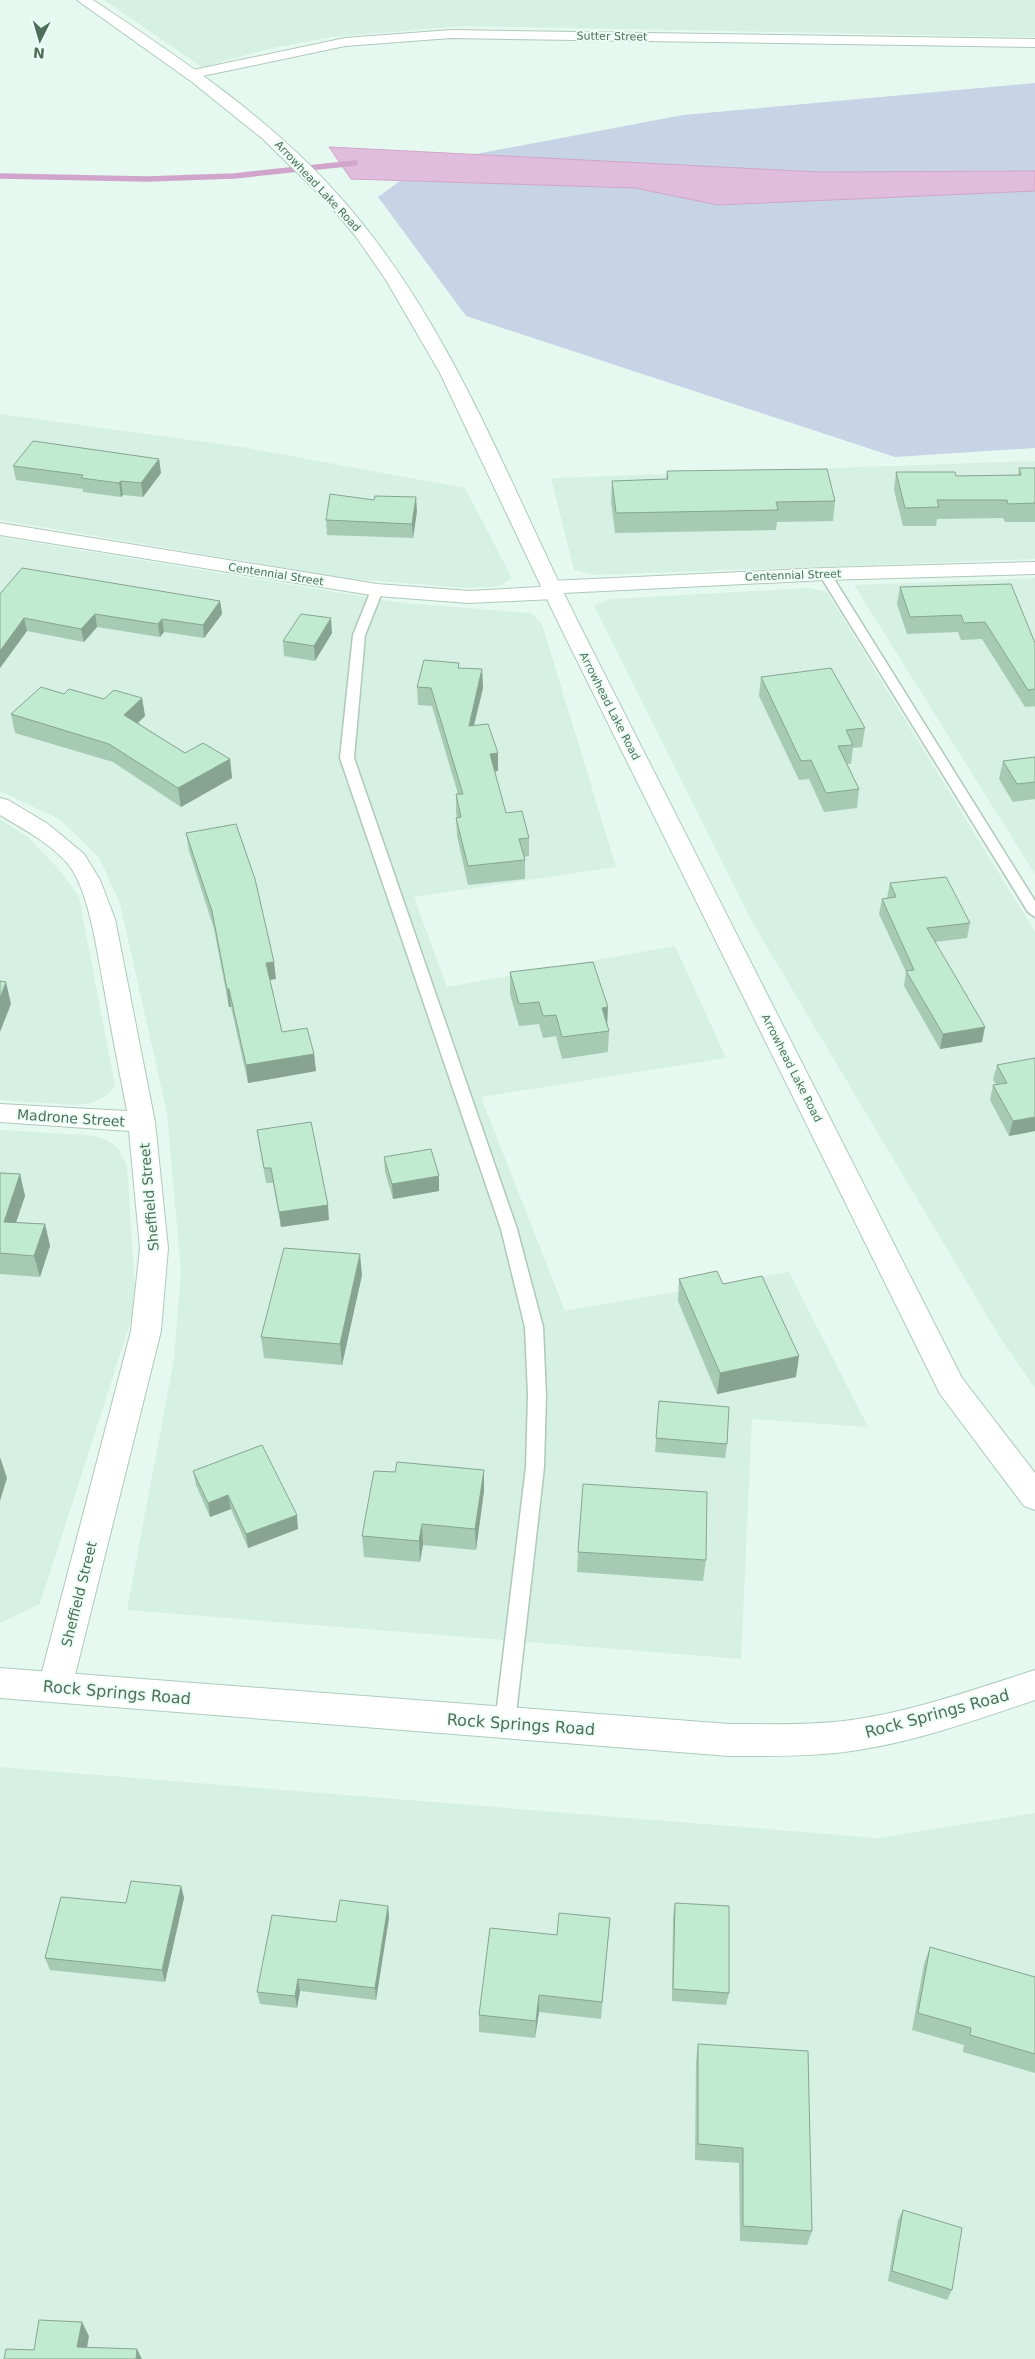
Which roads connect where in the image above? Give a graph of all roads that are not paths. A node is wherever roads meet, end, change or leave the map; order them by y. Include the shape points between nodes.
1 (84, 0) edge
2 (1035, 43) edge
3 (194, 74) junction
4 (0, 529) edge
5 (1035, 568) edge
6 (825, 574) junction
7 (377, 590) junction
8 (552, 590) junction
9 (0, 805) edge
10 (1035, 912) edge
11 (0, 1113) edge
12 (142, 1122) junction
13 (1035, 1497) edge
14 (0, 1683) edge
15 (1035, 1685) edge
16 (55, 1687) junction
17 (505, 1723) junction

1 - 3 street, Arrowhead Lake Road
2 - 3 street, Sutter Street via 451,34 345,42
3 - 8 street, Arrowhead Lake Road via 273,137 318,183 362,233 413,305 456,387
4 - 7 street, Centennial Street
5 - 6 street, Centennial Street
6 - 8 street, Centennial Street
6 - 10 lane
7 - 8 street, Centennial Street via 469,598
7 - 17 lane via 359,635 347,758 509,1229 534,1327 535,1467
8 - 13 street, Arrowhead Lake Road via 951,1386
9 - 12 street, Sheffield Street via 42,830 76,860 93,893 103,919
11 - 12 street, Madrone Street
12 - 16 street, Sheffield Street via 154,1248 146,1331
14 - 16 street, Rock Springs Road
15 - 17 street, Rock Springs Road via 869,1733 784,1741 729,1740
16 - 17 street, Rock Springs Road

